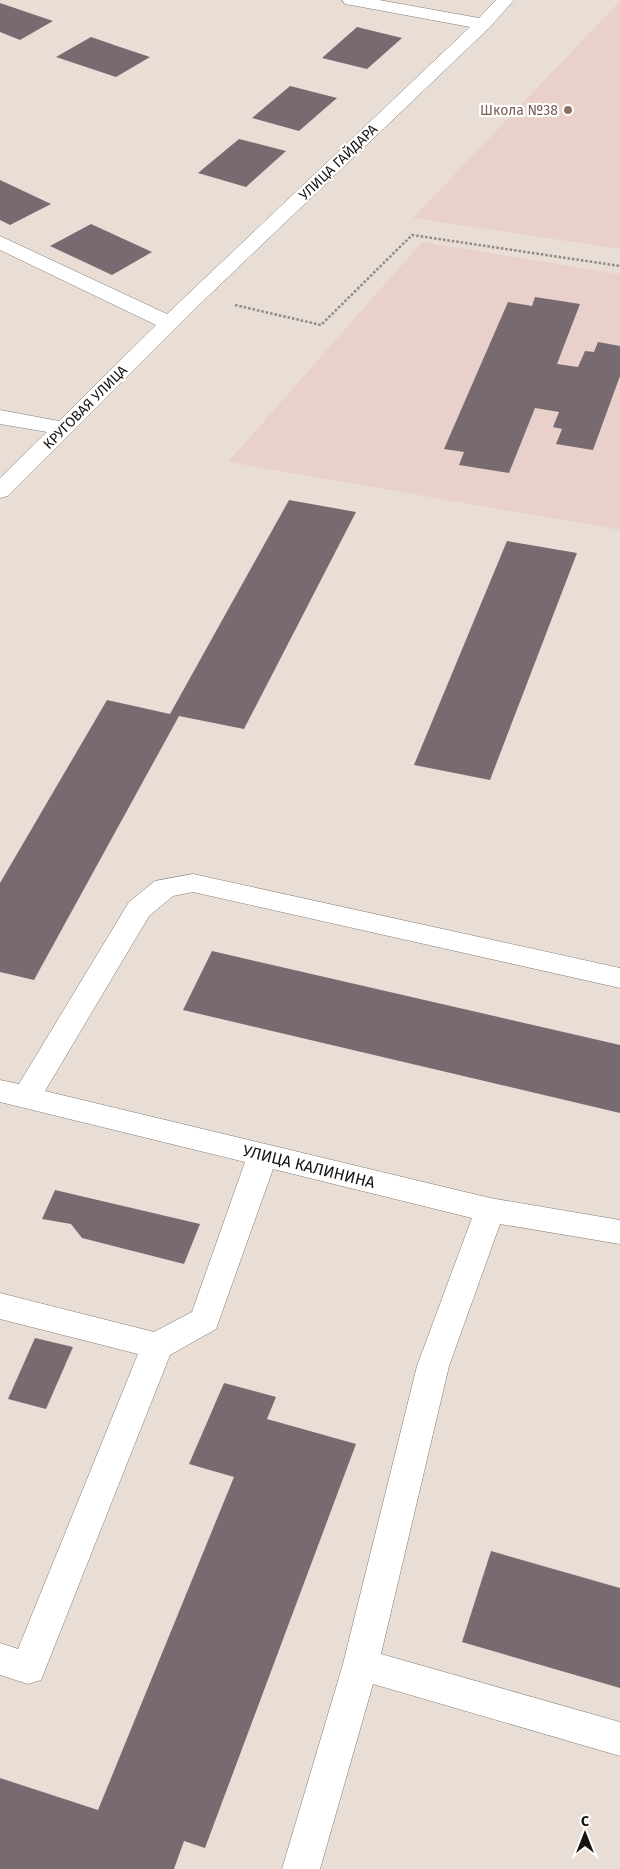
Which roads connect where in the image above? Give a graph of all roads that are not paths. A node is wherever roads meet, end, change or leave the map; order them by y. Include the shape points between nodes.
1 (351, 0) edge
2 (505, 0) edge
3 (483, 24) junction
4 (0, 242) edge
5 (169, 323) junction
6 (0, 417) edge
7 (64, 428) junction
8 (0, 491) edge
9 (620, 978) edge
10 (13, 1094) edge
11 (263, 1155) junction
12 (490, 1210) junction
13 (620, 1232) edge
14 (0, 1306) edge
15 (157, 1346) junction
16 (0, 1658) edge
17 (361, 1664) junction
18 (620, 1740) edge
19 (301, 1869) edge

1 - 3 street
2 - 3 street, УЛИЦА ГАЙДАРА
3 - 5 street, УЛИЦА ГАЙДАРА
4 - 5 street
5 - 7 street, КРУГОВАЯ УЛИЦА
6 - 7 street
7 - 8 street, КРУГОВАЯ УЛИЦА
9 - 10 street via 193,883 165,888 140,909
10 - 11 street, УЛИЦА КАЛИНИНА
11 - 12 street, УЛИЦА КАЛИНИНА
11 - 15 street via 205,1320
12 - 13 street, УЛИЦА КАЛИНИНА
12 - 17 street via 432,1366
14 - 15 street
15 - 16 street via 28,1668
17 - 18 street
17 - 19 street

